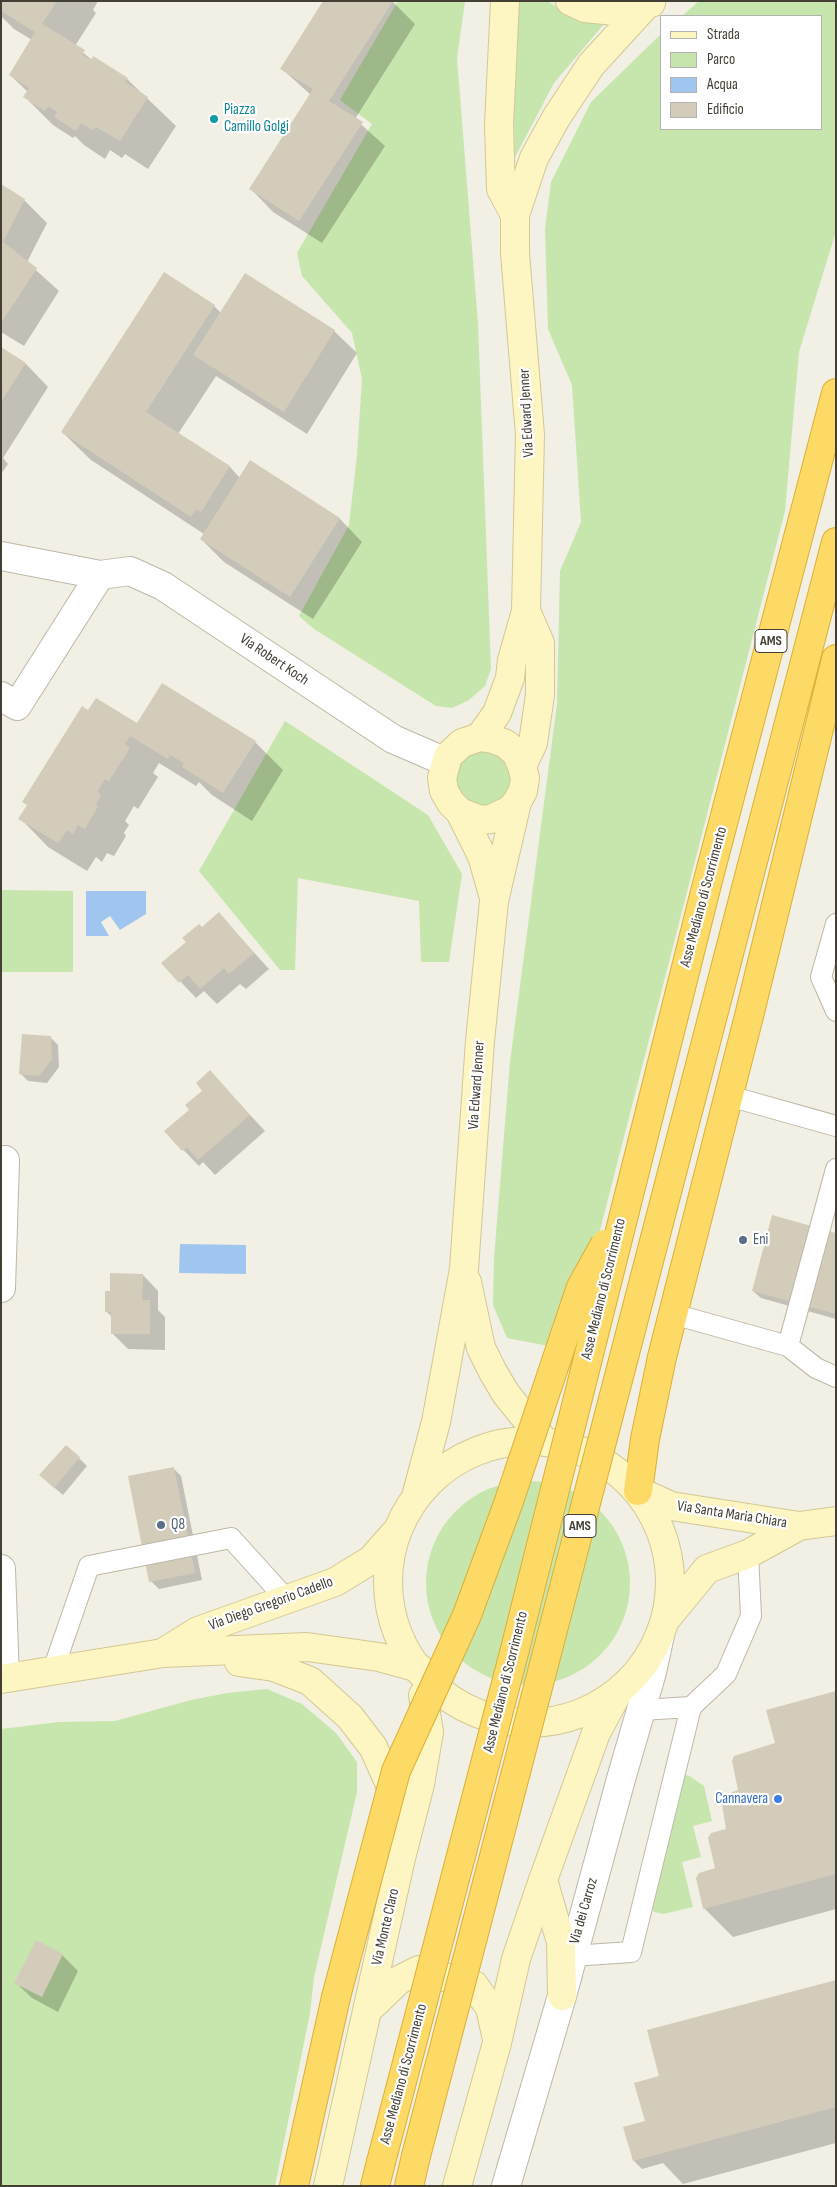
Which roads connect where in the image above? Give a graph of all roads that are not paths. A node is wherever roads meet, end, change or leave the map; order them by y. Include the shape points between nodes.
1 (505, 1) edge
2 (570, 1) edge
3 (649, 3) edge
4 (514, 215) junction
5 (836, 393) edge
6 (836, 542) edge
7 (1, 556) edge
8 (100, 575) junction
9 (526, 611) junction
10 (836, 659) edge
11 (1, 696) edge
12 (480, 737) junction
13 (446, 762) junction
14 (522, 766) junction
15 (517, 802) junction
16 (460, 812) junction
17 (494, 901) junction
18 (836, 924) edge
19 (836, 1011) edge
20 (729, 1096) junction
21 (836, 1126) edge
22 (6, 1160) dead end
23 (836, 1169) edge
24 (623, 1210) junction
25 (464, 1269) junction
26 (1, 1288) edge
27 (673, 1314) junction
28 (788, 1346) junction
29 (836, 1377) edge
30 (545, 1442) junction
31 (638, 1491) junction
32 (417, 1495) junction
33 (836, 1521) edge
34 (798, 1526) junction
35 (397, 1530) junction
36 (748, 1554) junction
37 (1, 1569) edge
38 (287, 1600) junction
39 (663, 1628) junction
40 (163, 1653) junction
41 (419, 1668) junction
42 (53, 1670) junction
43 (3, 1679) edge
44 (619, 1691) junction
45 (691, 1706) junction
46 (641, 1710) junction
47 (401, 1858) junction
48 (542, 1880) junction
49 (572, 1956) junction
50 (562, 1996) junction
51 (368, 2007) junction
52 (497, 2043) junction
53 (378, 2174) edge
54 (294, 2186) edge
55 (328, 2186) edge
56 (409, 2186) edge
57 (457, 2186) edge
58 (506, 2186) edge

1 - 4 street, Via Edward Jenner via 499,125 501,189
2 - 3 street, Via Edward Jenner via 585,8 615,11
3 - 4 street, Via Edward Jenner via 591,65 556,118 534,158
4 - 9 street, Via Edward Jenner via 530,435
5 - 24 highway, Asse Mediano di Scorrimento / AMS, bridge
6 - 56 highway, AMS, bridge
7 - 8 street, Via Robert Koch
8 - 11 street via 17,706
8 - 13 street, Via Robert Koch via 130,571 163,586 393,739
9 - 12 street, Via Edward Jenner via 498,712
9 - 14 street, Via Edward Jenner via 540,643 540,695 533,743
10 - 20 highway
12 - 13 street via 462,743
12 - 14 street via 506,744 516,753
13 - 16 street via 442,778 444,792
14 - 15 street via 524,784
15 - 16 street via 510,810 491,819 480,820
15 - 17 street, Via Edward Jenner
16 - 17 street, Via Edward Jenner via 482,856
17 - 25 street, Via Edward Jenner via 480,1041
18 - 19 lane via 821,977
20 - 21 lane
20 - 27 highway
22 - 26 street
23 - 28 lane
24 - 53 highway, Asse Mediano di Scorrimento / AMS, bridge via 515,1649
24 - 54 highway, bridge via 581,1288 467,1615 396,1772 336,1997
25 - 30 street, Via Edward Jenner via 481,1348 506,1394
25 - 32 street, Via Edward Jenner via 436,1422
27 - 28 lane
27 - 31 highway via 650,1412
28 - 29 lane via 816,1368
30 - 31 street via 580,1450 611,1467
30 - 32 street via 516,1441 488,1446 437,1474
31 - 34 street, Via Santa Maria Chiara via 672,1506
31 - 39 street via 652,1512 669,1560 671,1586
32 - 35 street
33 - 34 street, Via Santa Maria Chiara
34 - 36 street, Via Santa Maria Chiara
35 - 38 street, Via Diego Gregorio Cadello via 371,1560 334,1582
35 - 41 street via 389,1560 388,1592 394,1623 406,1652
36 - 39 street, Via Santa Maria Chiara via 707,1569
36 - 45 lane via 751,1616 726,1674
37 - 43 street
38 - 40 street, Via Diego Gregorio Cadello via 198,1630
38 - 42 lane via 231,1538 89,1566
39 - 44 street via 643,1666
39 - 46 street, Via dei Carroz
40 - 41 street, Via Diego Gregorio Cadello via 307,1647 379,1657
40 - 42 street, Via Diego Gregorio Cadello
40 - 47 street via 274,1667 310,1681 350,1717 373,1747 388,1782 398,1818
41 - 44 street via 448,1698 475,1712 504,1721 535,1723 565,1719 593,1708
41 - 47 street, Via Monte Claro via 429,1732
42 - 43 street, Via Diego Gregorio Cadello
44 - 48 street via 596,1733
45 - 46 lane
45 - 49 lane via 631,1952
46 - 49 street, Via dei Carroz
47 - 51 street, Via Monte Claro
48 - 50 street via 561,1942
48 - 52 street via 516,1960
49 - 50 street, Via dei Carroz
50 - 58 street, Via dei Carroz
51 - 52 street via 399,1980 419,1970 474,1985 490,2008
51 - 55 street, Via Monte Claro
52 - 57 street

